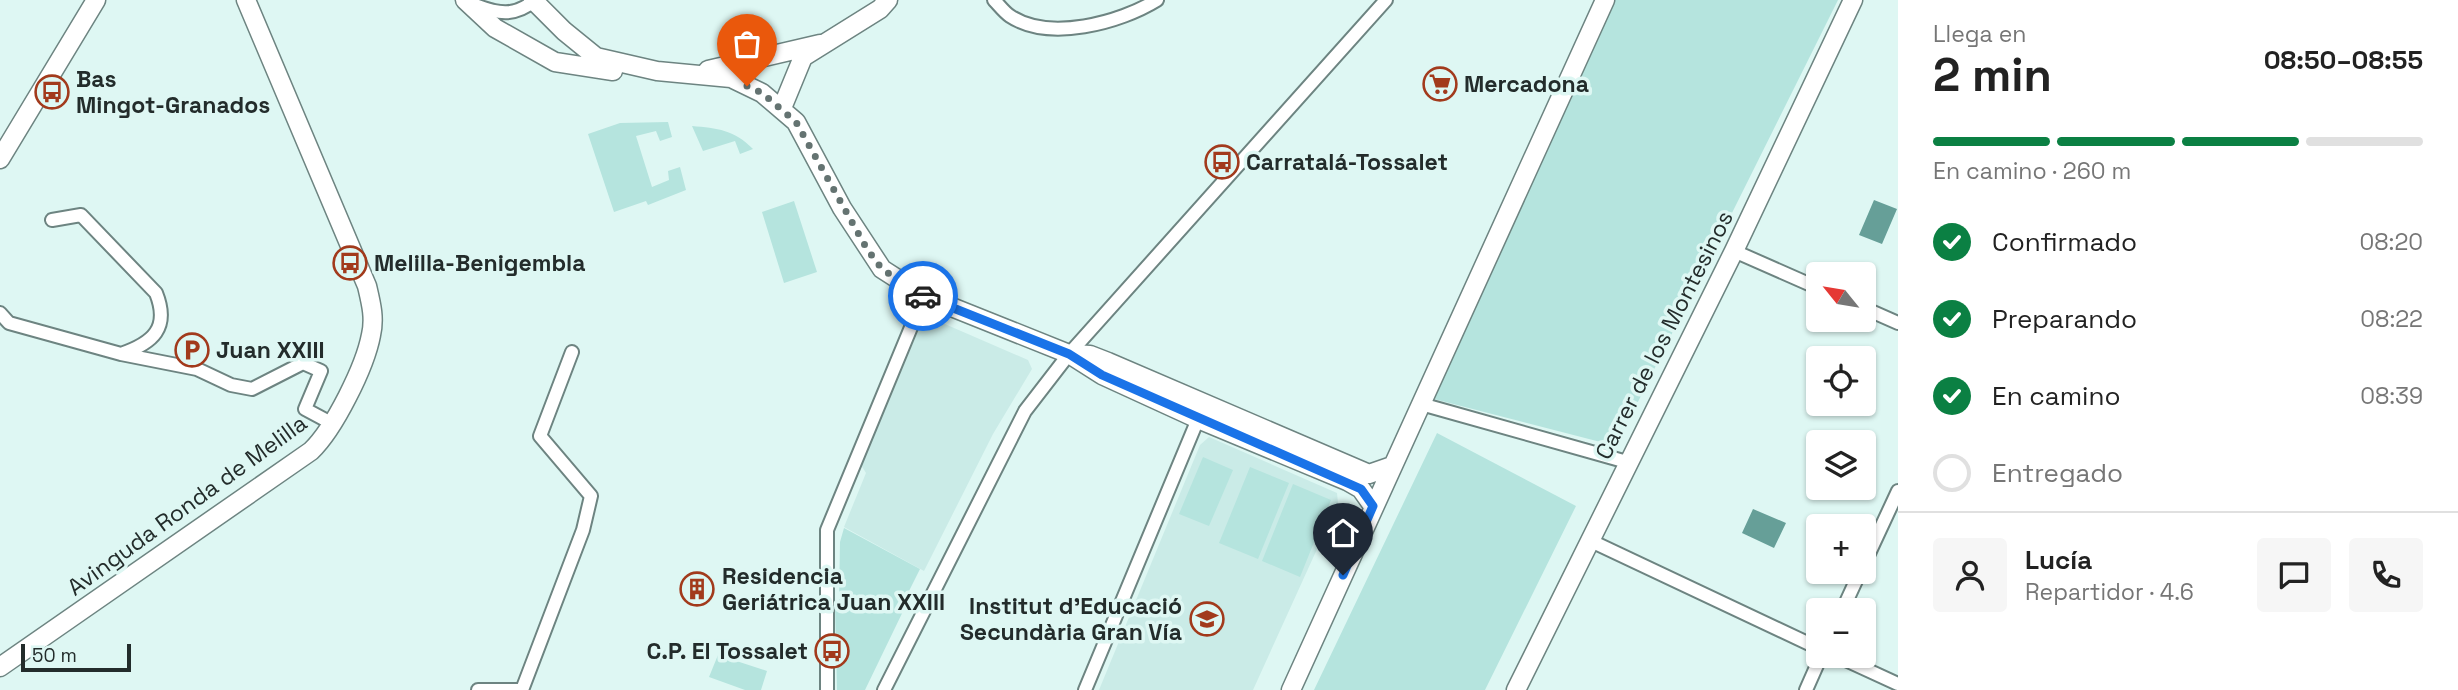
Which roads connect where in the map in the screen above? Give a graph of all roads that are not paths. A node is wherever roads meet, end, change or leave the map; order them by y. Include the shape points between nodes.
1 (96, 0) edge
2 (246, 0) edge
3 (534, 0) edge
4 (888, 0) edge
5 (994, 0) edge
6 (1157, 0) edge
7 (1386, 0) edge
8 (1605, 0) edge
9 (1853, 0) edge
10 (466, 1) edge
11 (820, 44) junction
12 (657, 71) junction
13 (782, 108) junction
14 (0, 159) edge
15 (52, 220) dead end
16 (1734, 251) junction
17 (1806, 283) edge
18 (923, 296) junction
19 (0, 313) edge
20 (1876, 313) edge
21 (1898, 323) edge
22 (572, 352) dead end
23 (121, 354) junction
24 (1069, 354) junction
25 (1421, 404) junction
26 (1198, 419) junction
27 (333, 424) junction
28 (1627, 462) junction
29 (1392, 466) junction
30 (1898, 491) edge
31 (1373, 506) junction
32 (1876, 538) edge
33 (1591, 541) junction
34 (1806, 642) edge
35 (0, 667) edge
36 (1816, 668) edge
37 (1863, 668) edge
38 (1898, 684) edge
39 (480, 690) edge
40 (521, 690) edge
41 (827, 690) edge
42 (884, 690) edge
43 (1085, 690) edge
44 (1291, 690) edge
45 (1516, 690) edge
46 (1806, 690) edge

1 - 14 street
2 - 27 street, Avinguda Ronda de Melilla via 347,236 373,310 371,336
3 - 10 street via 500,15
3 - 12 street via 596,57
4 - 11 street
5 - 6 street via 1010,16 1054,29 1102,24
7 - 24 street
8 - 25 street
9 - 16 street, Carrer de los Montesinos
10 - 12 street via 495,28 555,62 631,73
11 - 12 street via 709,70
11 - 13 street via 803,57
12 - 13 street via 731,78
13 - 18 street via 796,122 882,269
15 - 23 street via 80,215 156,293 162,309 154,336
16 - 17 street
16 - 28 street, Carrer de los Montesinos
18 - 24 street
18 - 41 street via 827,530
19 - 23 street via 9,323
20 - 21 street
22 - 40 street via 540,436 591,496 583,530
23 - 27 street via 197,369 252,389 303,363 321,371 305,409
24 - 26 street via 1102,375
24 - 29 street via 1108,362 1369,474
24 - 42 street via 1025,411
25 - 28 street
25 - 29 street
26 - 31 street via 1347,481 1361,489
26 - 43 street
27 - 35 street, Avinguda Ronda de Melilla via 311,451
28 - 33 street, Carrer de los Montesinos
29 - 31 street
30 - 32 street
31 - 44 street
33 - 34 street
33 - 45 street, Carrer de los Montesinos
36 - 46 street
37 - 38 street
39 - 40 street

